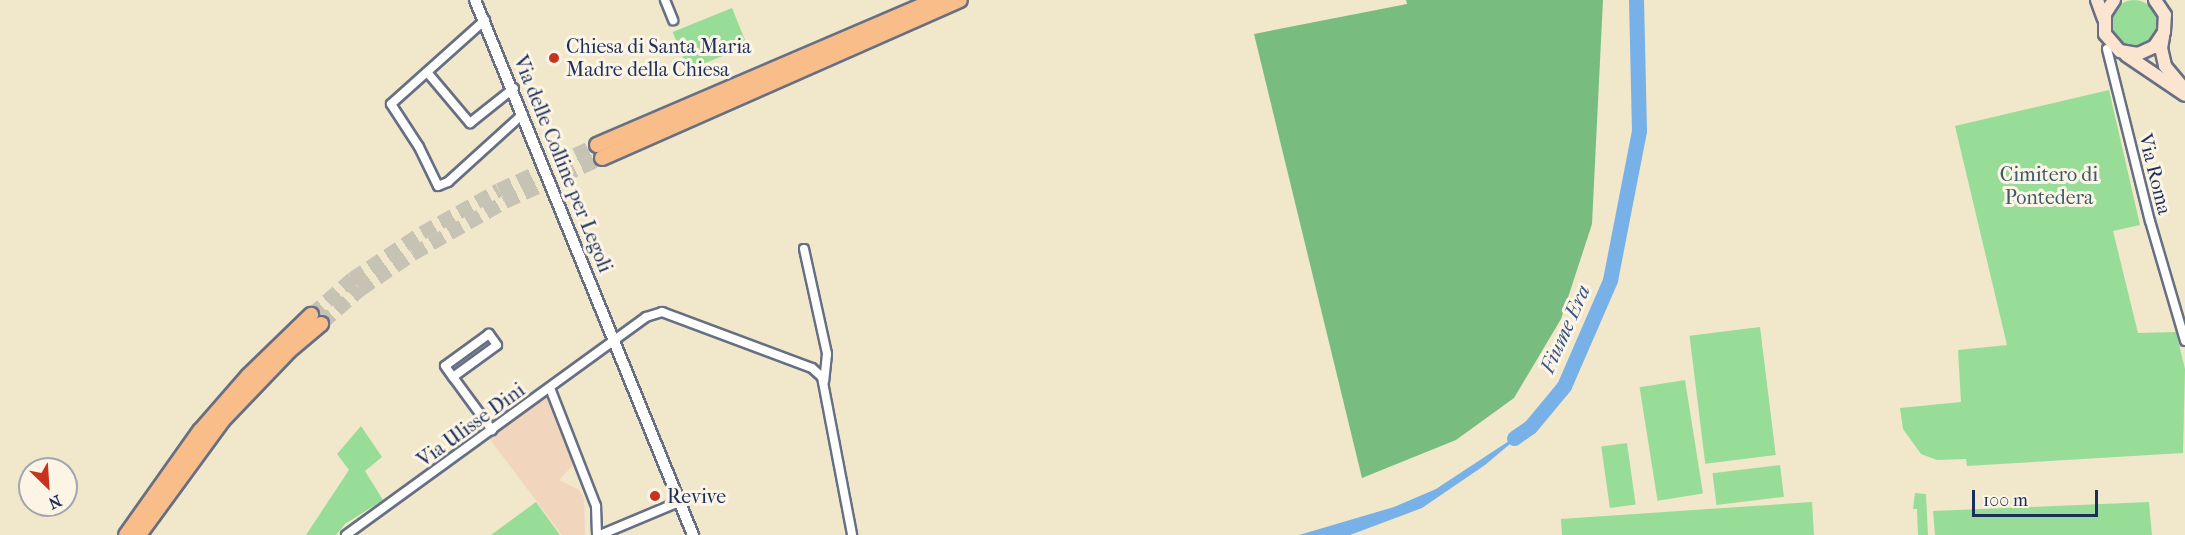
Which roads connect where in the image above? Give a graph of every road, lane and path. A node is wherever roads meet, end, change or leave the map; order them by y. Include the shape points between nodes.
1 (475, 0) edge
2 (665, 0) edge
3 (935, 0) edge
4 (960, 0) edge
5 (2097, 0) edge
6 (2114, 0) edge
7 (2155, 0) edge
8 (2104, 19) junction
9 (485, 20) junction
10 (673, 20) dead end
11 (2164, 32) junction
12 (2114, 50) junction
13 (427, 72) junction
14 (514, 88) junction
15 (2185, 90) edge
16 (2185, 95) edge
17 (524, 114) junction
18 (804, 249) dead end
19 (2185, 340) edge
20 (615, 342) junction
21 (453, 377) junction
22 (824, 381) junction
23 (550, 388) junction
24 (492, 430) junction
25 (679, 502) junction
26 (126, 535) edge
27 (139, 535) edge
28 (346, 535) edge
29 (598, 535) edge
30 (693, 535) edge
31 (852, 535) edge

1 - 9 street, Via delle Colline per Legoli
2 - 10 street
3 - 4 highway via 599,152
5 - 8 main road
6 - 8 main road
7 - 11 main road via 2165,15
8 - 12 main road
9 - 13 street
9 - 14 street, Via delle Colline per Legoli
11 - 12 main road via 2149,51 2132,54
11 - 15 main road via 2162,59
12 - 16 main road
12 - 19 street, Via Roma via 2150,221
13 - 14 street via 470,123
13 - 17 street via 391,104 438,186 448,182
14 - 17 street, Via delle Colline per Legoli
17 - 20 street, Via delle Colline per Legoli
18 - 22 street via 827,354
20 - 22 street, Via Ulisse Dini via 646,317 669,313 812,369
20 - 23 street, Via Ulisse Dini
20 - 25 street, Via delle Colline per Legoli
21 - 21 street via 496,345 489,334 445,366
21 - 24 street
22 - 31 street
23 - 24 street, Via Ulisse Dini
23 - 29 street via 596,506
24 - 28 street, Via Ulisse Dini
25 - 29 street
25 - 30 street, Via delle Colline per Legoli
26 - 27 highway via 200,431 248,376 316,320 223,420 170,487

